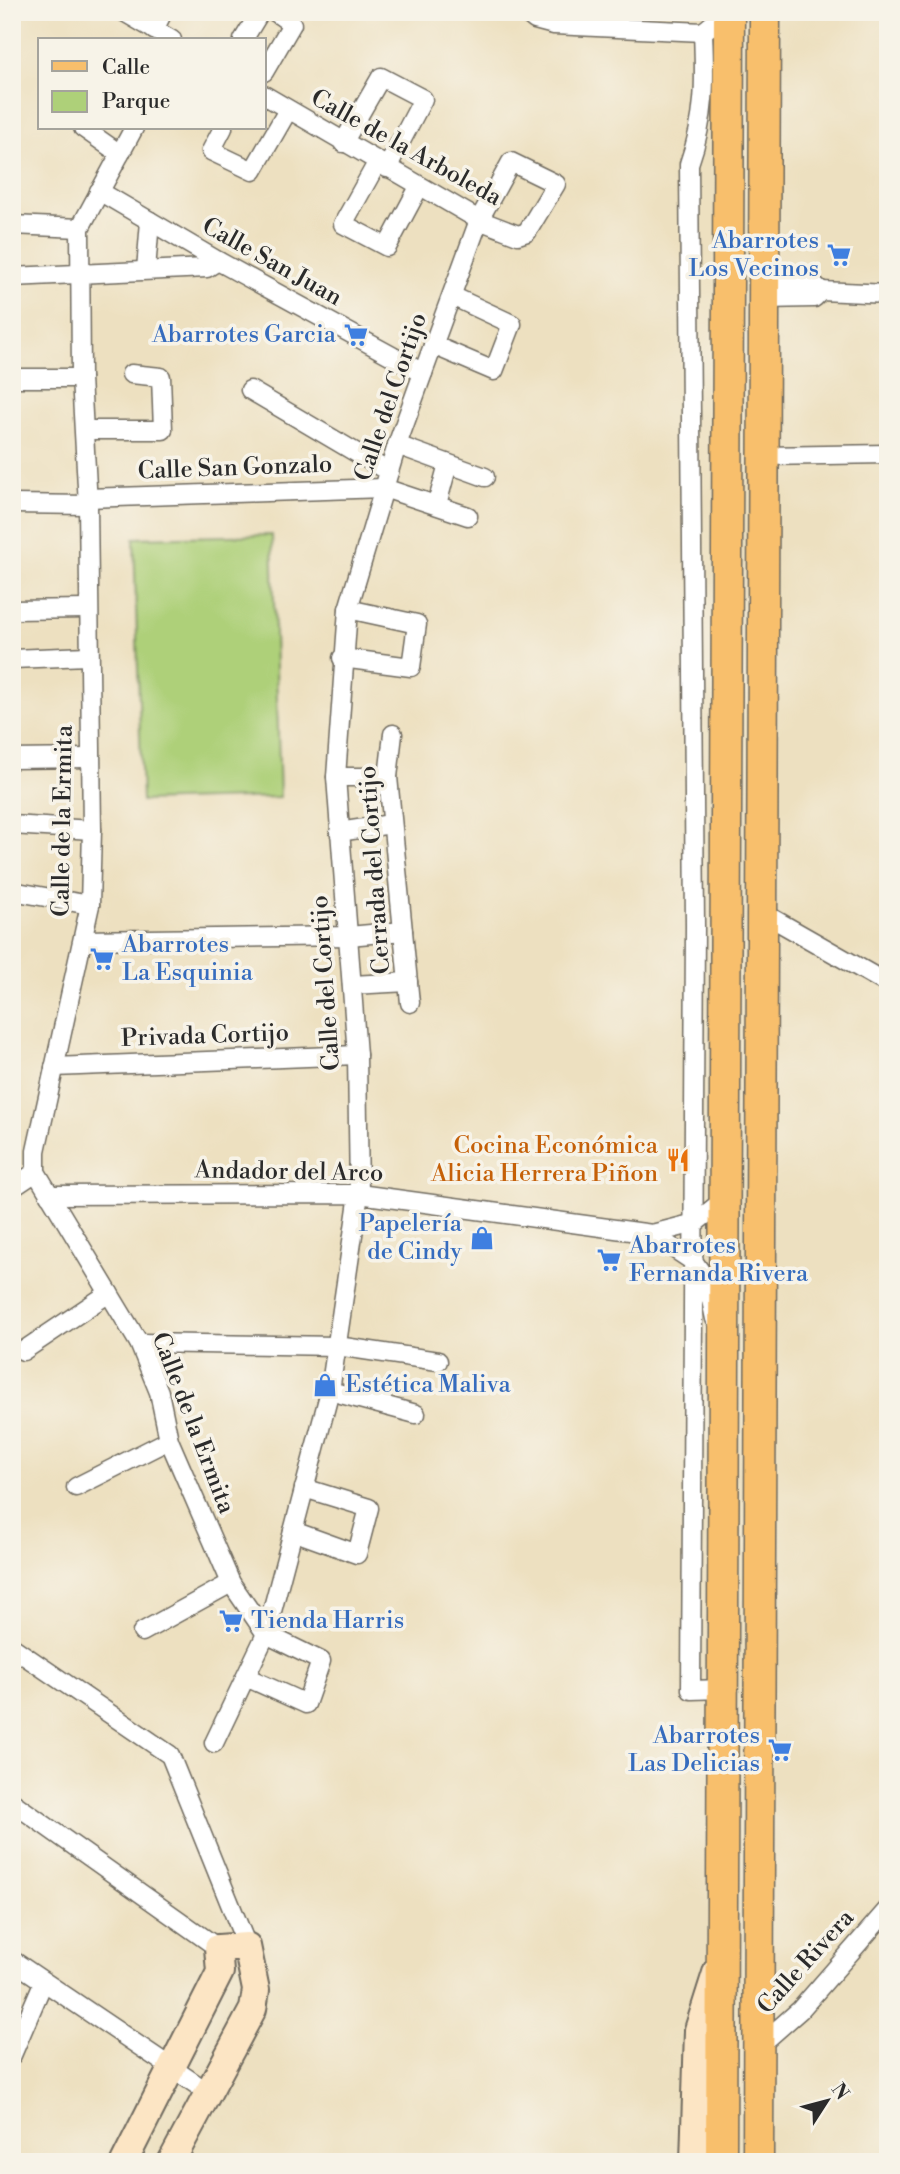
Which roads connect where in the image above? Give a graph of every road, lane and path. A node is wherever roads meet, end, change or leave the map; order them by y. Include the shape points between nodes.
1 (124, 12) edge
2 (163, 12) edge
3 (260, 12) edge
4 (275, 12) edge
5 (525, 12) edge
6 (728, 12) edge
7 (765, 12) edge
8 (154, 30) junction
9 (703, 32) junction
10 (168, 38) edge
11 (244, 38) edge
12 (266, 69) edge
13 (266, 96) edge
14 (288, 110) junction
15 (729, 113) junction
16 (86, 130) edge
17 (133, 130) edge
18 (222, 130) edge
19 (701, 130) junction
20 (344, 143) junction
21 (120, 154) junction
22 (382, 166) junction
23 (419, 187) junction
24 (99, 191) junction
25 (479, 220) junction
26 (150, 221) junction
27 (12, 225) edge
28 (80, 228) junction
29 (527, 232) joint
30 (218, 261) junction
31 (146, 270) junction
32 (80, 272) junction
33 (12, 276) edge
34 (764, 291) junction
35 (888, 294) edge
36 (452, 296) junction
37 (433, 345) junction
38 (423, 373) junction
39 (131, 374) dead end
40 (12, 378) edge
41 (81, 378) junction
42 (250, 390) dead end
43 (85, 430) junction
44 (397, 445) junction
45 (888, 454) edge
46 (763, 456) junction
47 (449, 464) junction
48 (485, 477) dead end
49 (386, 480) junction
50 (88, 502) junction
51 (12, 504) edge
52 (437, 504) junction
53 (468, 516) dead end
54 (88, 609) junction
55 (348, 609) junction
56 (12, 610) edge
57 (88, 656) junction
58 (342, 657) junction
59 (12, 659) edge
60 (393, 734) dead end
61 (90, 758) junction
62 (12, 760) edge
63 (336, 777) junction
64 (388, 777) junction
65 (391, 824) junction
66 (12, 825) edge
67 (92, 830) junction
68 (339, 832) junction
69 (694, 834) junction
70 (728, 834) junction
71 (12, 891) edge
72 (90, 905) junction
73 (763, 913) junction
74 (695, 925) junction
75 (728, 925) junction
76 (402, 932) junction
77 (349, 936) junction
78 (84, 940) junction
79 (408, 982) junction
80 (888, 984) edge
81 (352, 985) junction
82 (410, 1003) dead end
83 (357, 1055) junction
84 (54, 1067) junction
85 (36, 1172) junction
86 (12, 1188) edge
87 (359, 1194) junction
88 (49, 1195) junction
89 (726, 1198) junction
90 (695, 1223) junction
91 (652, 1234) junction
92 (694, 1262) junction
93 (109, 1293) junction
94 (724, 1339) junction
95 (762, 1340) junction
96 (139, 1343) junction
97 (337, 1346) junction
98 (23, 1351) dead end
99 (438, 1361) dead end
100 (330, 1391) junction
101 (416, 1414) dead end
102 (169, 1440) junction
103 (76, 1487) dead end
104 (304, 1488) junction
105 (691, 1491) junction
106 (724, 1492) junction
107 (293, 1531) junction
108 (231, 1583) junction
109 (690, 1615) junction
110 (723, 1615) junction
111 (142, 1632) dead end
112 (266, 1634) junction
113 (12, 1647) edge
114 (246, 1677) junction
115 (760, 1688) junction
116 (723, 1689) junction
117 (214, 1743) dead end
118 (12, 1802) edge
119 (888, 1909) edge
120 (247, 1946) junction
121 (218, 1948) junction
122 (722, 1955) junction
123 (12, 1959) edge
124 (43, 1983) junction
125 (759, 2046) junction
126 (12, 2055) edge
127 (172, 2067) junction
128 (206, 2091) junction
129 (124, 2162) edge
130 (172, 2162) edge
131 (694, 2162) edge
132 (721, 2162) edge
133 (758, 2162) edge

1 - 8 street
2 - 8 street
3 - 11 street
4 - 12 street via 292,24
5 - 9 street via 534,20 554,25
6 - 9 street
6 - 15 main road
7 - 34 main road
8 - 10 street
9 - 19 street via 706,93
13 - 14 street, Calle de la Arboleda
14 - 18 street via 253,171 211,151
14 - 20 street, Calle de la Arboleda
15 - 19 street
15 - 70 main road
16 - 21 street
17 - 21 street, Calle de la Ermita
19 - 69 street via 689,164
20 - 22 street, Calle de la Arboleda
20 - 22 street via 381,77 422,99
21 - 24 street, Calle de la Ermita
22 - 23 street, Calle de la Arboleda
22 - 23 street via 343,224 387,247
23 - 25 street, Calle de la Arboleda
24 - 26 street, Calle San Juan
24 - 28 street, Calle de la Ermita
25 - 29 street, Calle de la Arboleda via 518,234
25 - 29 street, Calle del Cortijo via 511,162 556,184
25 - 36 street, Calle del Cortijo
26 - 30 street, Calle San Juan
26 - 31 street
27 - 28 street
28 - 32 street, Calle de la Ermita
30 - 31 street via 207,268
30 - 38 street, Calle San Juan
31 - 32 street
32 - 33 street
32 - 41 street, Calle de la Ermita
34 - 35 street via 802,291 813,283 821,292
34 - 46 main road
36 - 37 street, Calle del Cortijo
36 - 37 street via 512,324 494,371
37 - 38 street, Calle del Cortijo
38 - 44 street, Calle del Cortijo
39 - 43 street via 161,377 163,430
40 - 41 street
41 - 43 street, Calle de la Ermita
42 - 49 street
43 - 50 street, Calle de la Ermita
44 - 47 street
44 - 49 street, Calle del Cortijo
45 - 46 street
46 - 73 main road
47 - 48 street
47 - 52 street
49 - 50 street, Calle San Gonzalo
49 - 52 street
49 - 55 street, Calle del Cortijo
50 - 51 street, Calle San Gonzalo
50 - 54 street, Calle de la Ermita
52 - 53 street
54 - 56 street
54 - 57 street, Calle de la Ermita
55 - 58 street, Calle del Cortijo
55 - 58 street via 417,624 411,667
57 - 59 street
57 - 61 street, Calle de la Ermita
58 - 63 street, Calle del Cortijo
60 - 64 street, Cerrada del Cortijo
61 - 62 street
61 - 67 street, Calle de la Ermita
63 - 64 street
63 - 68 street, Calle del Cortijo
64 - 65 street, Cerrada del Cortijo
65 - 68 street
65 - 76 street, Cerrada del Cortijo
66 - 67 street
67 - 72 street, Calle de la Ermita
68 - 77 street, Calle del Cortijo
69 - 70 street
69 - 74 street
70 - 75 main road
71 - 72 street
72 - 78 street, Calle de la Ermita
73 - 80 street
73 - 95 main road
74 - 75 street
74 - 90 street
75 - 89 main road
76 - 77 street
76 - 79 street, Cerrada del Cortijo
77 - 78 street
77 - 81 street, Calle del Cortijo
78 - 84 street, Calle de la Ermita
79 - 81 street
79 - 82 street, Cerrada del Cortijo
81 - 83 street, Calle del Cortijo
83 - 84 street, Privada Cortijo
83 - 87 street, Calle del Cortijo
84 - 85 street, Calle de la Ermita via 36,1151
85 - 86 street
85 - 88 street, Calle de la Ermita
87 - 88 street, Andador del Arco
87 - 91 street, Andador del Arco
87 - 97 street, Calle del Cortijo
88 - 93 street, Calle de la Ermita
89 - 90 street, Andador del Arco
89 - 94 main road
90 - 91 street, Andador del Arco
90 - 92 street
91 - 92 street, Andador del Arco
92 - 94 street via 707,1281 711,1311
92 - 105 street
93 - 96 street, Calle de la Ermita
93 - 98 street
94 - 95 main road
94 - 106 main road
95 - 115 main road
96 - 97 street
96 - 102 street, Calle de la Ermita via 159,1392
97 - 99 street
97 - 100 street, Calle del Cortijo
100 - 101 street
100 - 104 street, Calle del Cortijo
102 - 103 street
102 - 108 street, Calle de la Ermita
104 - 107 street, Calle del Cortijo
104 - 107 street via 369,1508 357,1554
105 - 106 street
105 - 109 street
106 - 110 main road
107 - 112 street, Calle del Cortijo
108 - 111 street
108 - 112 street, Calle de la Ermita
109 - 110 street
109 - 116 street via 691,1690
110 - 116 main road
112 - 114 street, Calle del Cortijo
112 - 114 street via 321,1661 306,1704
113 - 120 street via 170,1755
114 - 117 street, Calle del Cortijo
115 - 116 main road
115 - 125 main road
116 - 122 main road
118 - 121 street
119 - 125 street, Calle Rivera via 800,2010
120 - 121 street
120 - 128 street via 256,1990 253,2009
121 - 127 street via 220,1972
122 - 131 street via 698,2030
122 - 132 main road
123 - 124 street
124 - 126 street
124 - 127 street
125 - 133 main road
127 - 128 street
127 - 129 street
128 - 130 street

